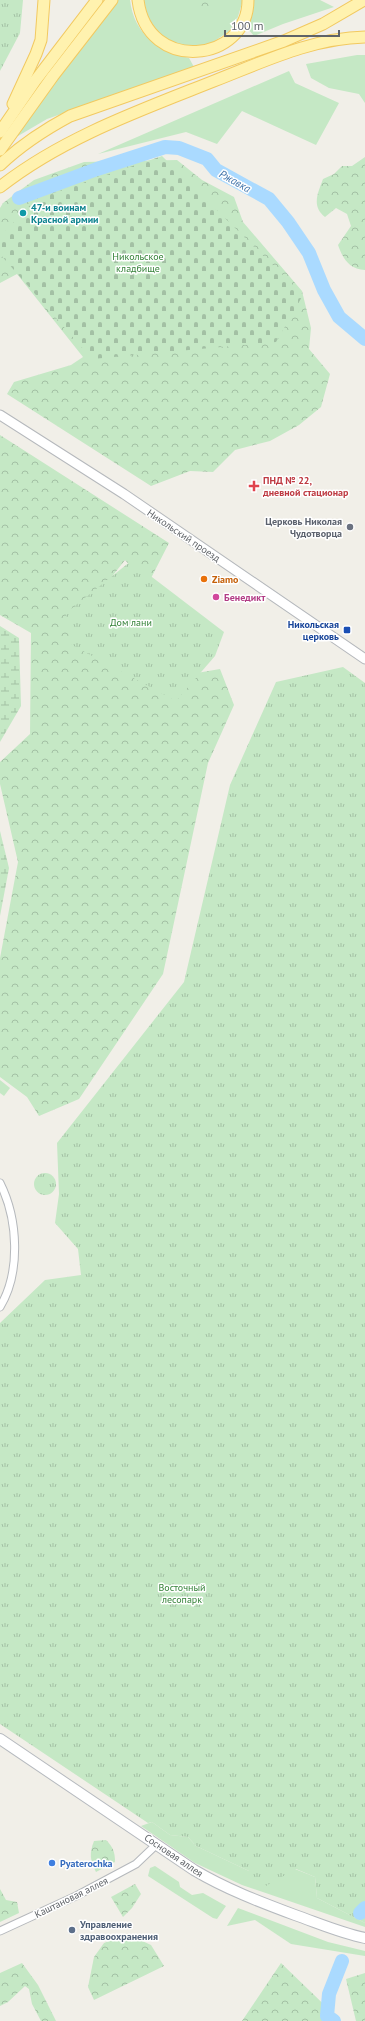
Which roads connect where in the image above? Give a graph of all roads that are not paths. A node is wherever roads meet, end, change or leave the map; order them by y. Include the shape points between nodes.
1 (44, 0) edge
2 (97, 0) edge
3 (112, 0) edge
4 (138, 0) edge
5 (248, 0) edge
6 (364, 0) edge
7 (365, 37) edge
8 (2, 129) edge
9 (0, 150) edge
10 (0, 165) edge
11 (0, 187) edge
12 (0, 415) edge
13 (365, 659) edge
14 (0, 1183) edge
15 (0, 1307) edge
16 (0, 1739) edge
17 (157, 1844) junction
18 (0, 1931) edge
19 (365, 1938) edge

1 - 8 main road via 43,26 36,54
2 - 8 main road
3 - 9 main road
4 - 5 main road via 146,27 156,38 169,47 198,52 213,49 237,31 244,18
6 - 10 main road via 323,24 284,42 70,116 45,129
7 - 11 main road via 316,44 291,51 128,115 40,159
12 - 13 street, Никольский проезд via 124,494
14 - 15 street via 14,1226 13,1262
16 - 17 main road, Сосновая аллея
17 - 18 street, Каштановая аллея via 136,1864 76,1896
17 - 19 main road, Сосновая аллея via 194,1870 238,1893

